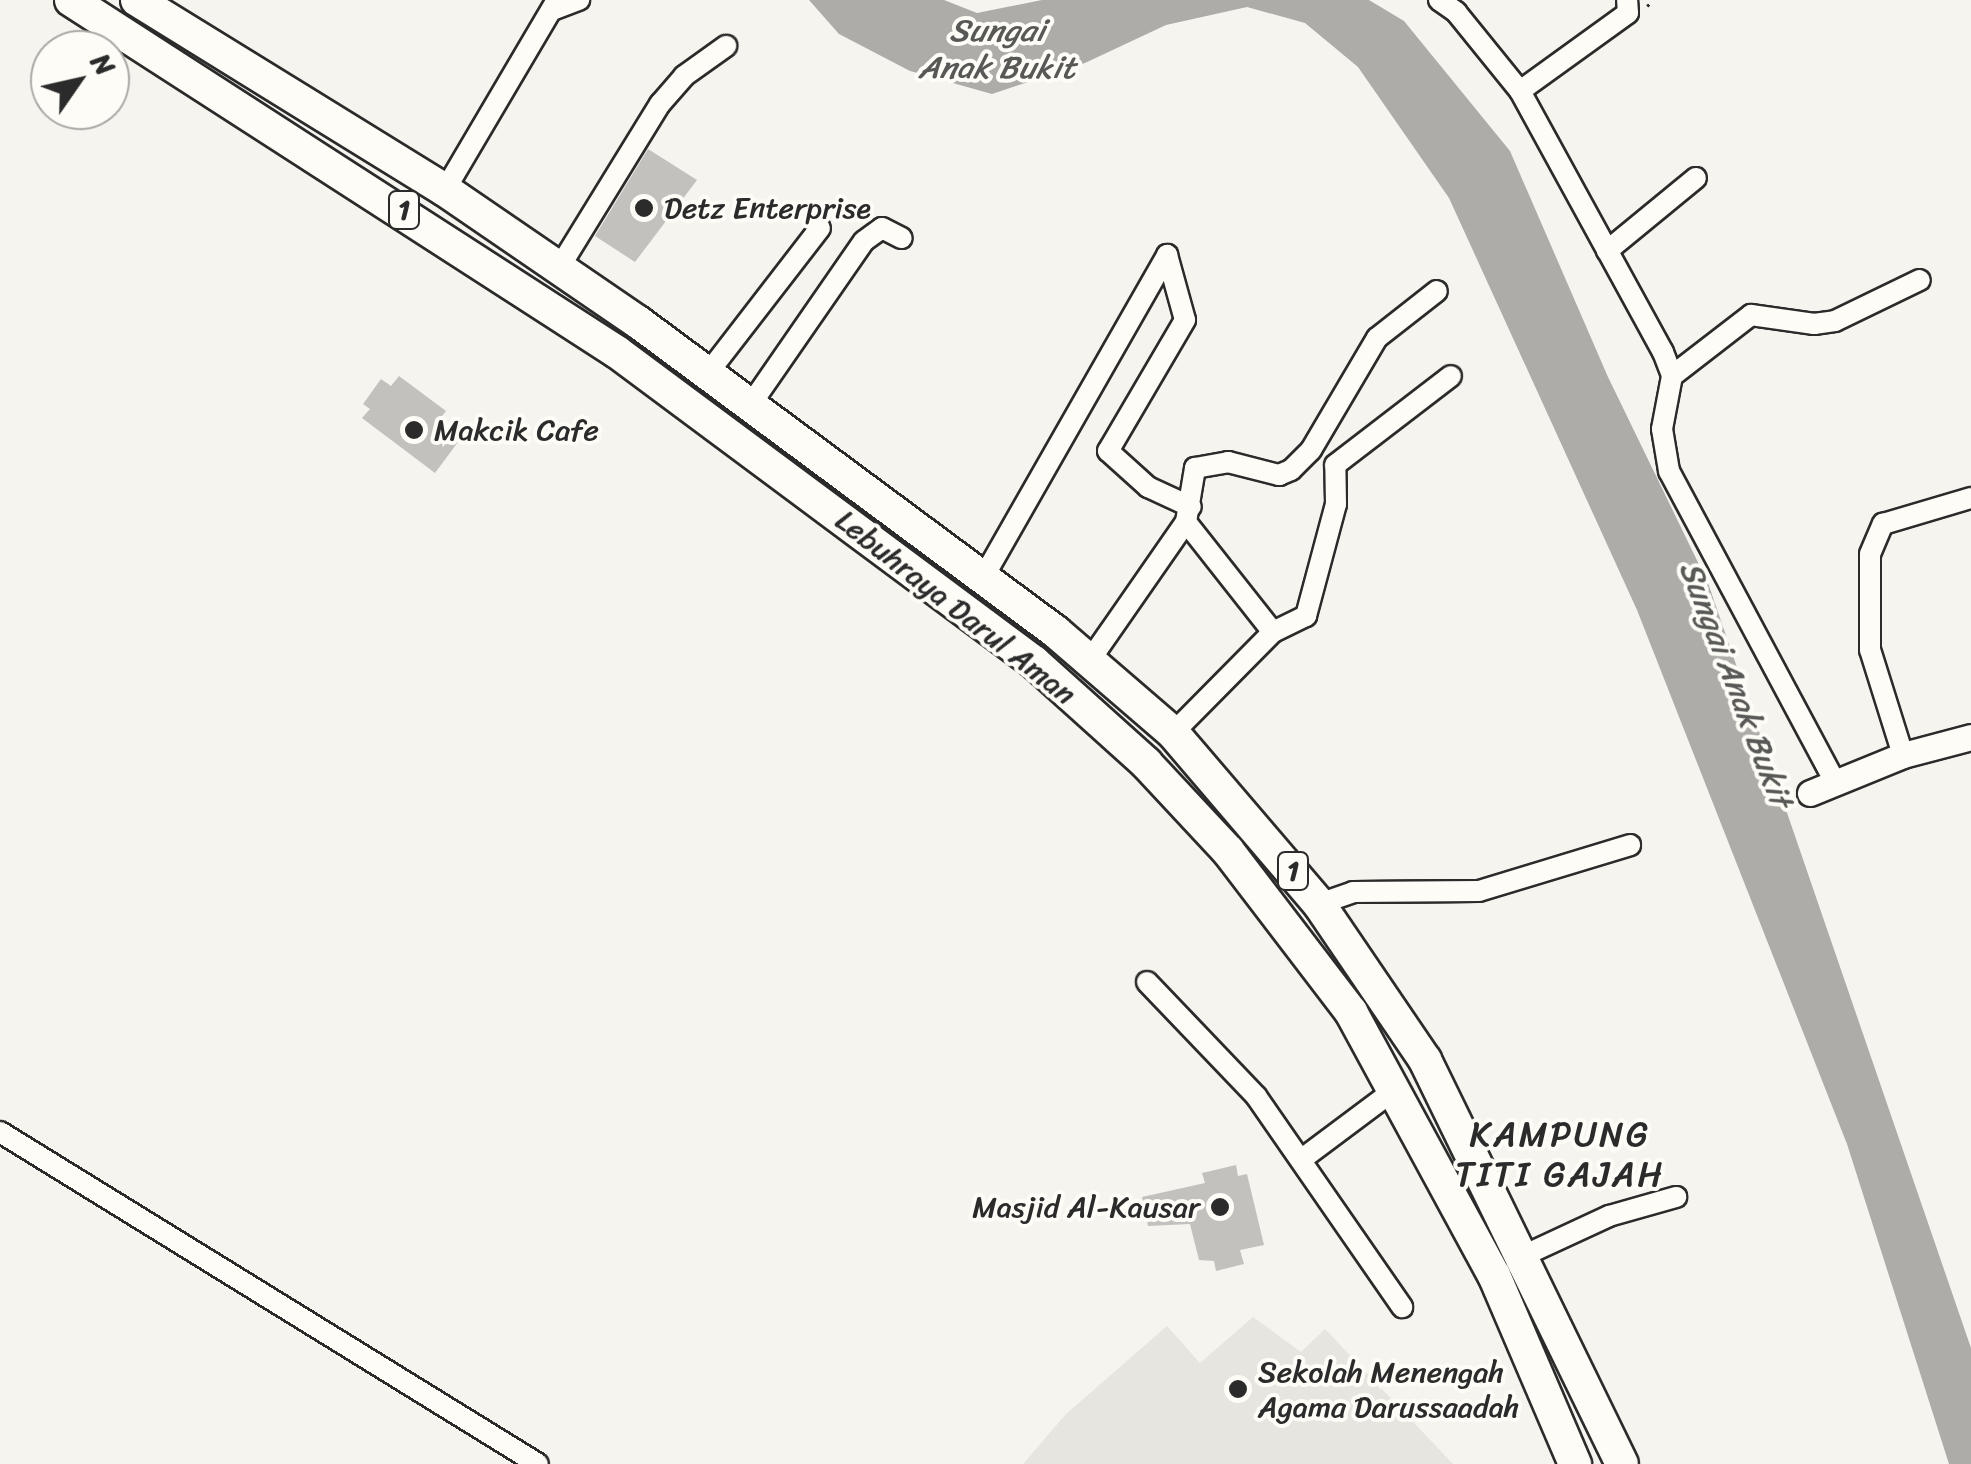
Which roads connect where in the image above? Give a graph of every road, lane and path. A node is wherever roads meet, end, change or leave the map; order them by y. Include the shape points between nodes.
1 (71, 0) edge
2 (137, 0) edge
3 (580, 0) edge
4 (1627, 0) edge
5 (556, 4) edge
6 (1455, 4) edge
7 (726, 46) dead end
8 (1520, 91) junction
9 (1696, 178) dead end
10 (445, 190) junction
11 (820, 228) dead end
12 (902, 238) dead end
13 (1607, 251) junction
14 (560, 268) junction
15 (1920, 280) dead end
16 (1437, 291) dead end
17 (708, 372) junction
18 (1451, 376) dead end
19 (1672, 376) junction
20 (752, 404) junction
21 (782, 427) junction
22 (848, 476) junction
23 (799, 486) junction
24 (1971, 498) edge
25 (1189, 514) junction
26 (862, 534) junction
27 (983, 578) junction
28 (1273, 632) junction
29 (1090, 660) junction
30 (1173, 733) junction
31 (1971, 737) edge
32 (1903, 755) junction
33 (1836, 782) junction
34 (1810, 793) dead end
35 (1630, 845) dead end
36 (1319, 904) junction
37 (1147, 982) dead end
38 (1397, 1088) junction
39 (0, 1132) edge
40 (1302, 1159) junction
41 (1676, 1198) dead end
42 (1525, 1254) junction
43 (1402, 1307) dead end
44 (538, 1464) edge
45 (1575, 1464) edge
46 (1622, 1464) edge

1 - 23 highway, Lebuhraya Darul Aman / 1 via 538,297
2 - 10 highway, Lebuhraya Darul Aman / 1
3 - 5 street
4 - 8 street via 1628,13
5 - 10 street
6 - 8 street
7 - 14 street via 684,76 660,104
8 - 13 street
9 - 13 street
10 - 14 highway, Lebuhraya Darul Aman / 1
11 - 17 street
12 - 20 street via 882,228 864,241
13 - 19 street
14 - 17 highway, Lebuhraya Darul Aman / 1
15 - 19 street via 1835,320 1814,324 1752,315
16 - 25 street via 1377,338 1302,461 1280,475 1208,462 1190,478
17 - 20 highway, Lebuhraya Darul Aman / 1
18 - 28 street via 1335,465 1336,504 1316,591 1306,616
19 - 33 street via 1662,429 1668,471
20 - 21 highway, Lebuhraya Darul Aman / 1
21 - 22 highway, Lebuhraya Darul Aman / 1
21 - 23 highway via 802,450
22 - 26 highway via 848,508
22 - 27 highway, Lebuhraya Darul Aman / 1
23 - 26 highway, Lebuhraya Darul Aman / 1
24 - 32 street via 1883,524 1870,554 1870,650
25 - 27 street via 1108,451 1185,320 1167,255
25 - 28 street
25 - 29 street
26 - 38 highway, Lebuhraya Darul Aman / 1 via 1034,662 1178,794 1289,925
27 - 29 highway, Lebuhraya Darul Aman / 1
28 - 30 street
29 - 30 highway, Lebuhraya Darul Aman / 1
30 - 36 highway, Lebuhraya Darul Aman / 1
31 - 32 street
32 - 33 street
33 - 34 street
35 - 36 street via 1480,891 1353,892
36 - 42 highway, Lebuhraya Darul Aman / 1 via 1425,1060
37 - 40 street via 1256,1096
38 - 40 street
38 - 45 highway, Lebuhraya Darul Aman / 1 via 1494,1275
39 - 44 street
40 - 43 street
41 - 42 street via 1609,1216
42 - 46 highway, Lebuhraya Darul Aman / 1

